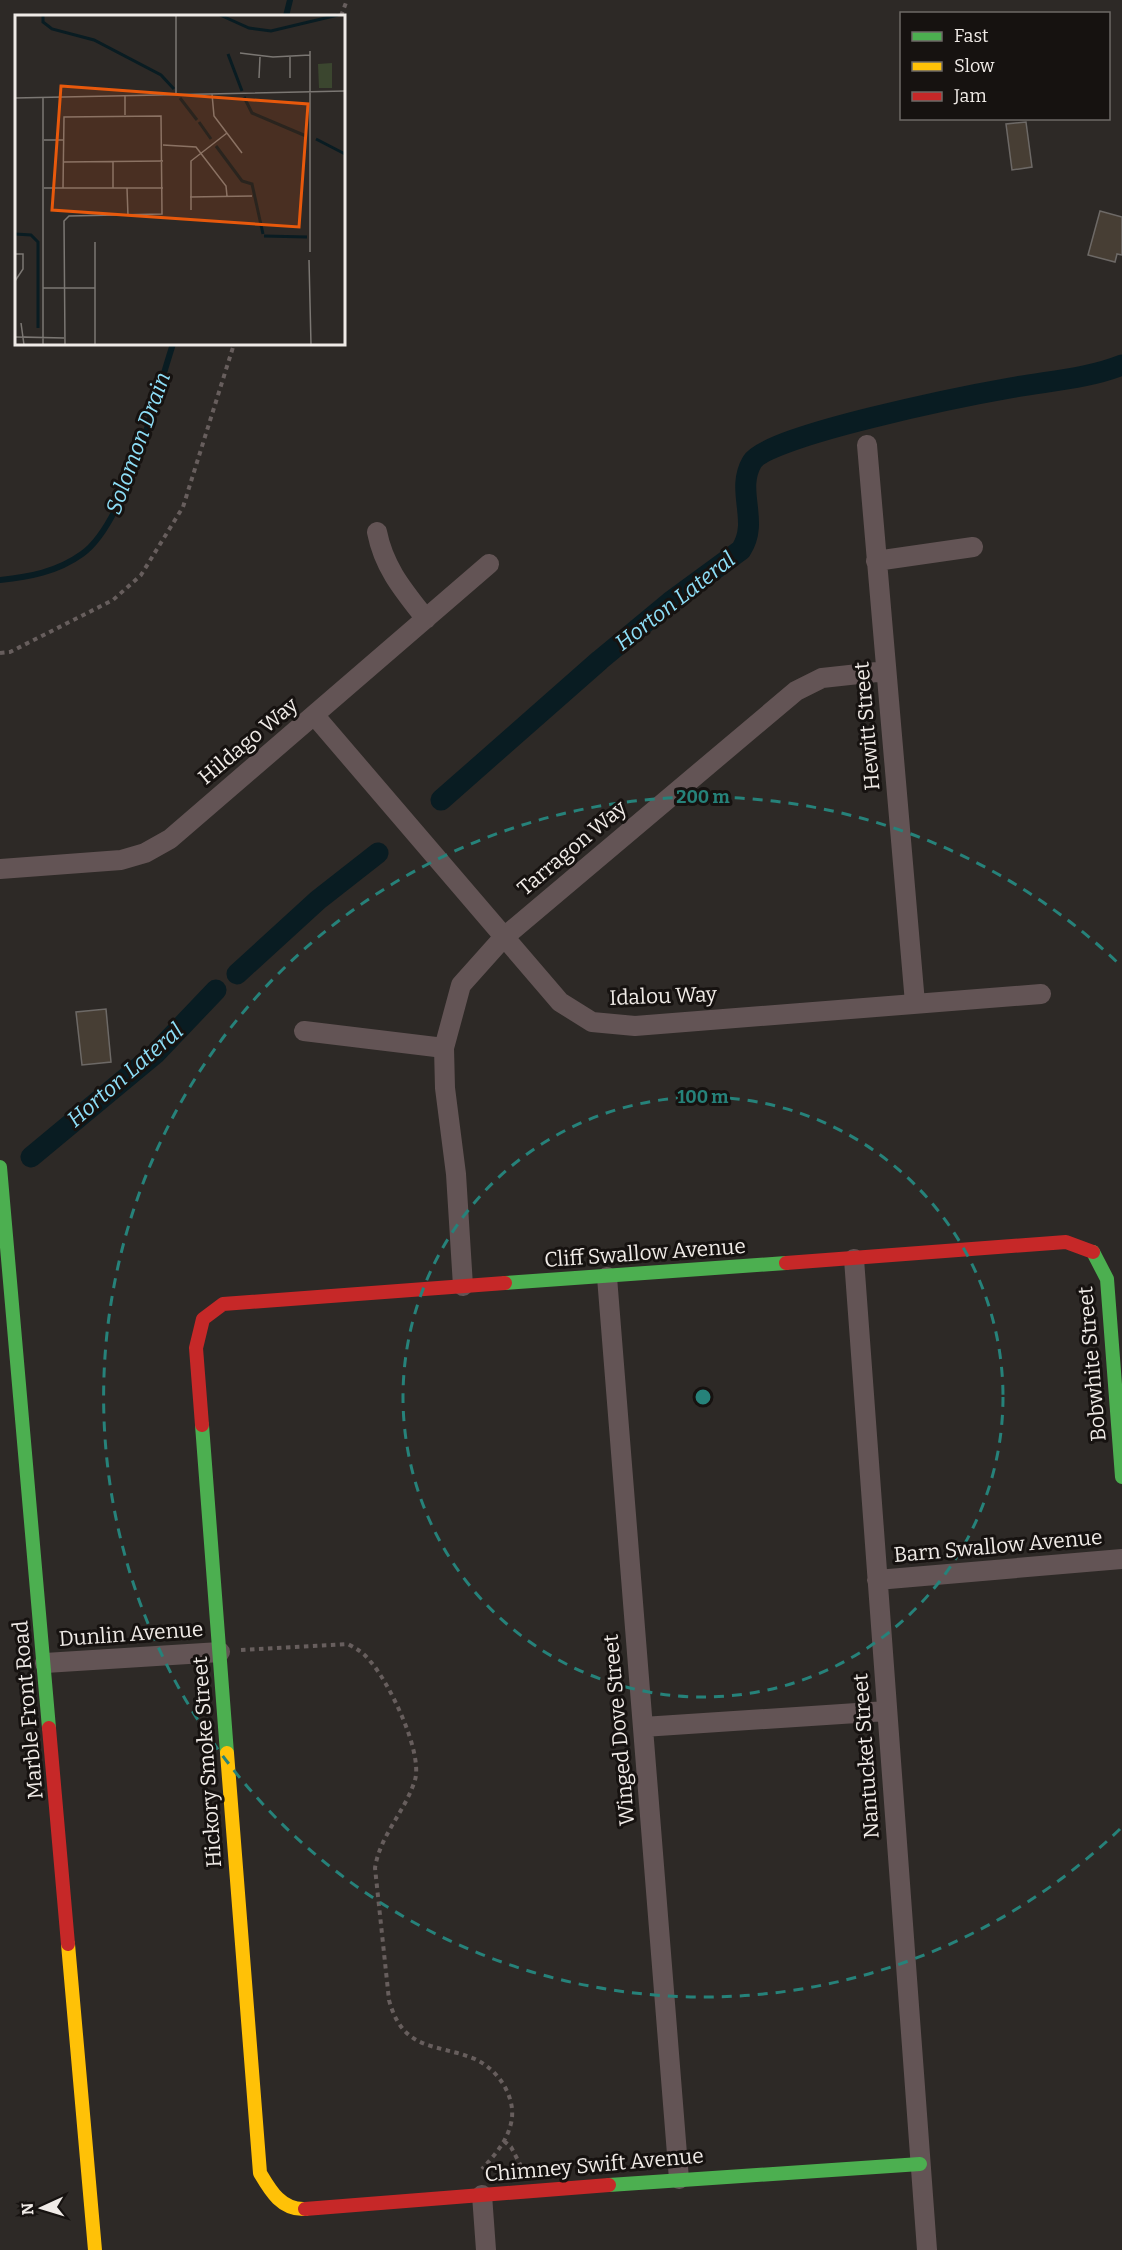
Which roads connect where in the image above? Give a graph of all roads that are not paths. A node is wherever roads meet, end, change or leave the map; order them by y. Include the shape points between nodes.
1 (867, 445) dead end
2 (377, 532) dead end
3 (973, 547) dead end
4 (876, 561) junction
5 (489, 564) dead end
6 (426, 619) junction
7 (886, 671) junction
8 (315, 716) junction
9 (0, 869) edge
10 (503, 938) junction
11 (1041, 994) dead end
12 (915, 1003) junction
13 (304, 1031) dead end
14 (444, 1048) junction
15 (0, 1167) edge
16 (1, 1195) edge
17 (1093, 1251) joint
18 (854, 1259) junction
19 (607, 1277) junction
20 (463, 1286) junction
21 (203, 1319) joint
22 (1119, 1402) edge
23 (1122, 1477) edge
24 (1122, 1559) edge
25 (877, 1580) junction
26 (227, 1651) junction
27 (45, 1663) junction
28 (887, 1711) junction
29 (643, 1727) junction
30 (920, 2164) junction
31 (680, 2179) junction
32 (482, 2195) junction
33 (274, 2198) joint
34 (95, 2250) edge
35 (486, 2250) edge
36 (927, 2250) edge

1 - 4 street, Hewitt Street
2 - 6 street via 391,575
3 - 4 street
4 - 7 street, Hewitt Street
5 - 6 street, Hildago Way
6 - 8 street, Hildago Way
7 - 10 street, Tarragon Way via 822,678 796,691
7 - 12 street, Hewitt Street
8 - 9 street, Hildago Way via 170,838 145,853 121,860
8 - 10 street, Idalou Way
10 - 12 street, Idalou Way via 560,1002 592,1022 635,1026
10 - 14 street, Tarragon Way via 461,985
11 - 12 street, Idalou Way
13 - 14 street
14 - 20 street, Tarragon Way
15 - 16 street, Marble Front Road
16 - 27 street, Marble Front Road
17 - 18 street, Cliff Swallow Avenue via 1066,1242
17 - 22 street, Bobwhite Street via 1107,1280
18 - 19 street, Cliff Swallow Avenue
18 - 25 street, Nantucket Street
19 - 20 street, Cliff Swallow Avenue
19 - 29 street, Winged Dove Street
20 - 21 street, Cliff Swallow Avenue via 223,1304
21 - 26 street, Hickory Smoke Street via 196,1348
22 - 23 street, Bobwhite Street
24 - 25 street, Barn Swallow Avenue
25 - 28 street, Nantucket Street
26 - 27 street, Dunlin Avenue
26 - 33 street, Hickory Smoke Street via 260,2173
27 - 34 street, Marble Front Road
28 - 29 street
28 - 30 street, Nantucket Street
29 - 31 street, Winged Dove Street
30 - 31 street, Chimney Swift Avenue
30 - 36 street, Nantucket Street
31 - 32 street, Chimney Swift Avenue
32 - 33 street, Chimney Swift Avenue via 299,2209
32 - 35 street

